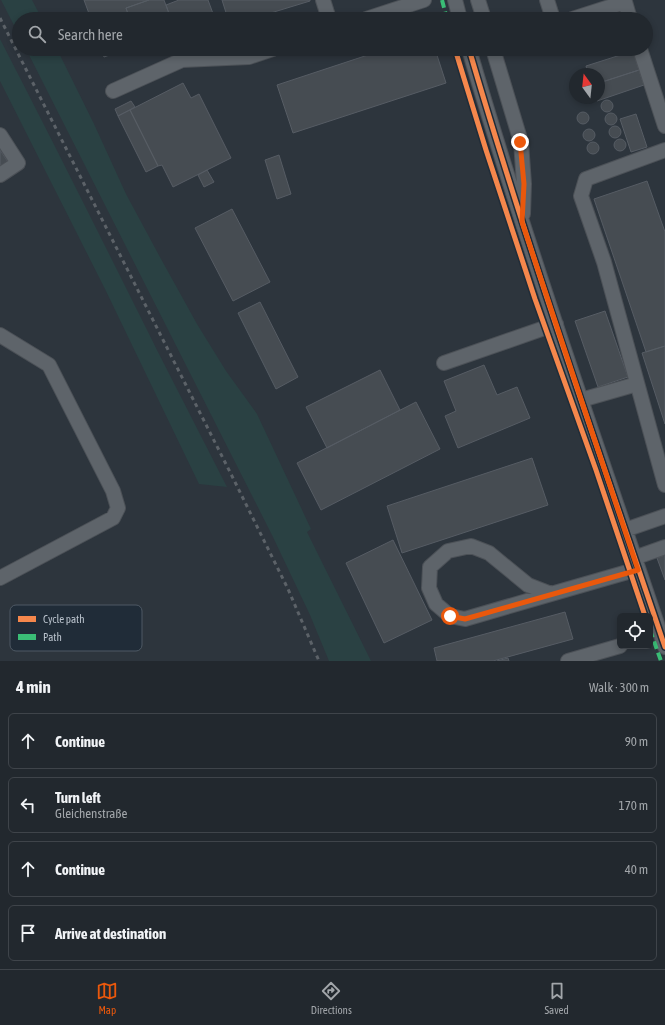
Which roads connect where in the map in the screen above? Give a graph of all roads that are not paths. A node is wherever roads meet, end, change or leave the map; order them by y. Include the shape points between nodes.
1 (323, 0) edge
2 (424, 0) edge
3 (455, 0) edge
4 (478, 0) edge
5 (547, 0) edge
6 (327, 12) edge
7 (387, 12) edge
8 (458, 12) edge
9 (482, 12) edge
10 (551, 12) edge
11 (594, 12) edge
12 (628, 12) edge
13 (252, 56) edge
14 (471, 56) edge
15 (495, 56) edge
16 (642, 56) edge
17 (113, 91) dead end
18 (665, 126) edge
19 (0, 136) edge
20 (665, 150) edge
21 (0, 175) edge
22 (522, 222) junction
23 (556, 324) junction
24 (0, 335) edge
25 (444, 363) dead end
26 (637, 384) junction
27 (581, 400) junction
28 (665, 485) edge
29 (665, 516) edge
30 (625, 530) junction
31 (665, 547) edge
32 (636, 564) junction
33 (0, 578) edge
34 (551, 594) junction
35 (659, 641) edge
36 (617, 647) edge
37 (568, 661) edge

1 - 6 street
2 - 7 street
3 - 8 street
4 - 9 street
5 - 10 street
11 - 12 street via 625,2
13 - 17 street via 182,60
14 - 22 street
15 - 22 street via 520,142 524,184
16 - 18 street
19 - 21 street via 18,164
20 - 26 street via 586,178 581,196 604,262
22 - 23 street
23 - 25 street
23 - 27 street
24 - 33 street via 49,364 113,491 118,508 113,518
26 - 27 street
26 - 28 street
27 - 30 street
29 - 30 street
30 - 32 street
31 - 32 street
32 - 34 street
32 - 35 street
34 - 34 street via 528,585 490,553 471,546 448,551 430,567 429,588 436,604 450,616 465,619
36 - 37 street

